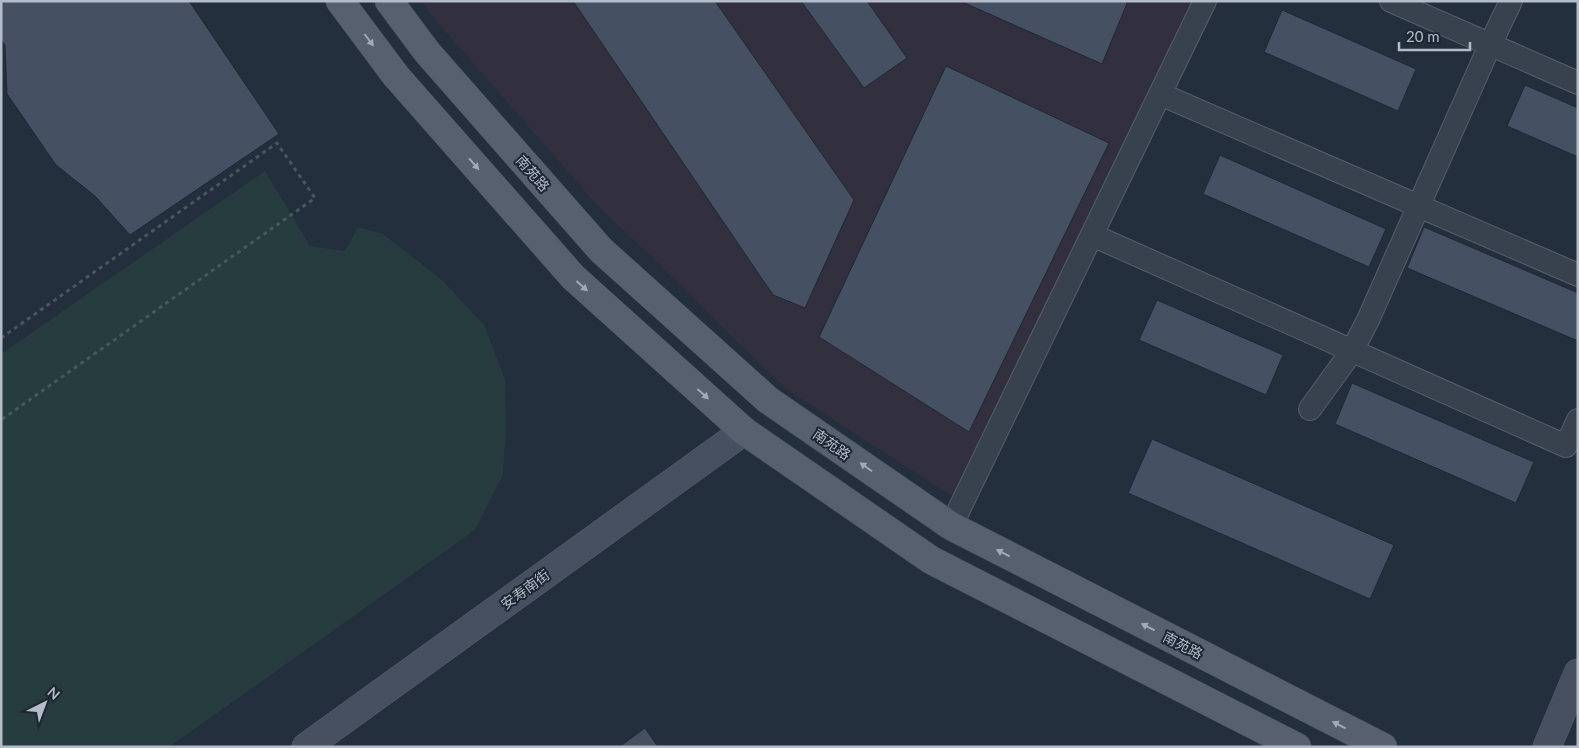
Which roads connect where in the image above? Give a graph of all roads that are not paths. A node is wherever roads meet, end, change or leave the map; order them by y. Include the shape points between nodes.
1 (340, 1) edge
2 (389, 1) edge
3 (1204, 1) edge
4 (1391, 1) edge
5 (1511, 1) edge
6 (1490, 45) junction
7 (1578, 83) edge
8 (1160, 94) junction
9 (1419, 207) junction
10 (1092, 235) junction
11 (1578, 275) edge
12 (1352, 351) junction
13 (1310, 409) dead end
14 (1578, 420) edge
15 (744, 432) junction
16 (951, 526) junction
17 (1578, 673) edge
18 (306, 747) edge
19 (1297, 747) edge
20 (1383, 747) edge
21 (1547, 747) edge

1 -> 15 main road via 396,76 573,277
16 -> 2 main road, 南苑路 via 768,400 601,250 426,52
3 - 8 street
4 - 6 street
5 - 6 street
6 - 7 street
6 - 9 street
8 - 9 street
8 - 10 street
9 - 11 street
9 - 12 street
10 - 12 street
10 - 16 street
12 - 13 street
12 - 14 street via 1566,446
15 - 18 street, 安寿南街
15 - 19 main road via 931,560
20 -> 16 main road, 南苑路
17 - 21 street

